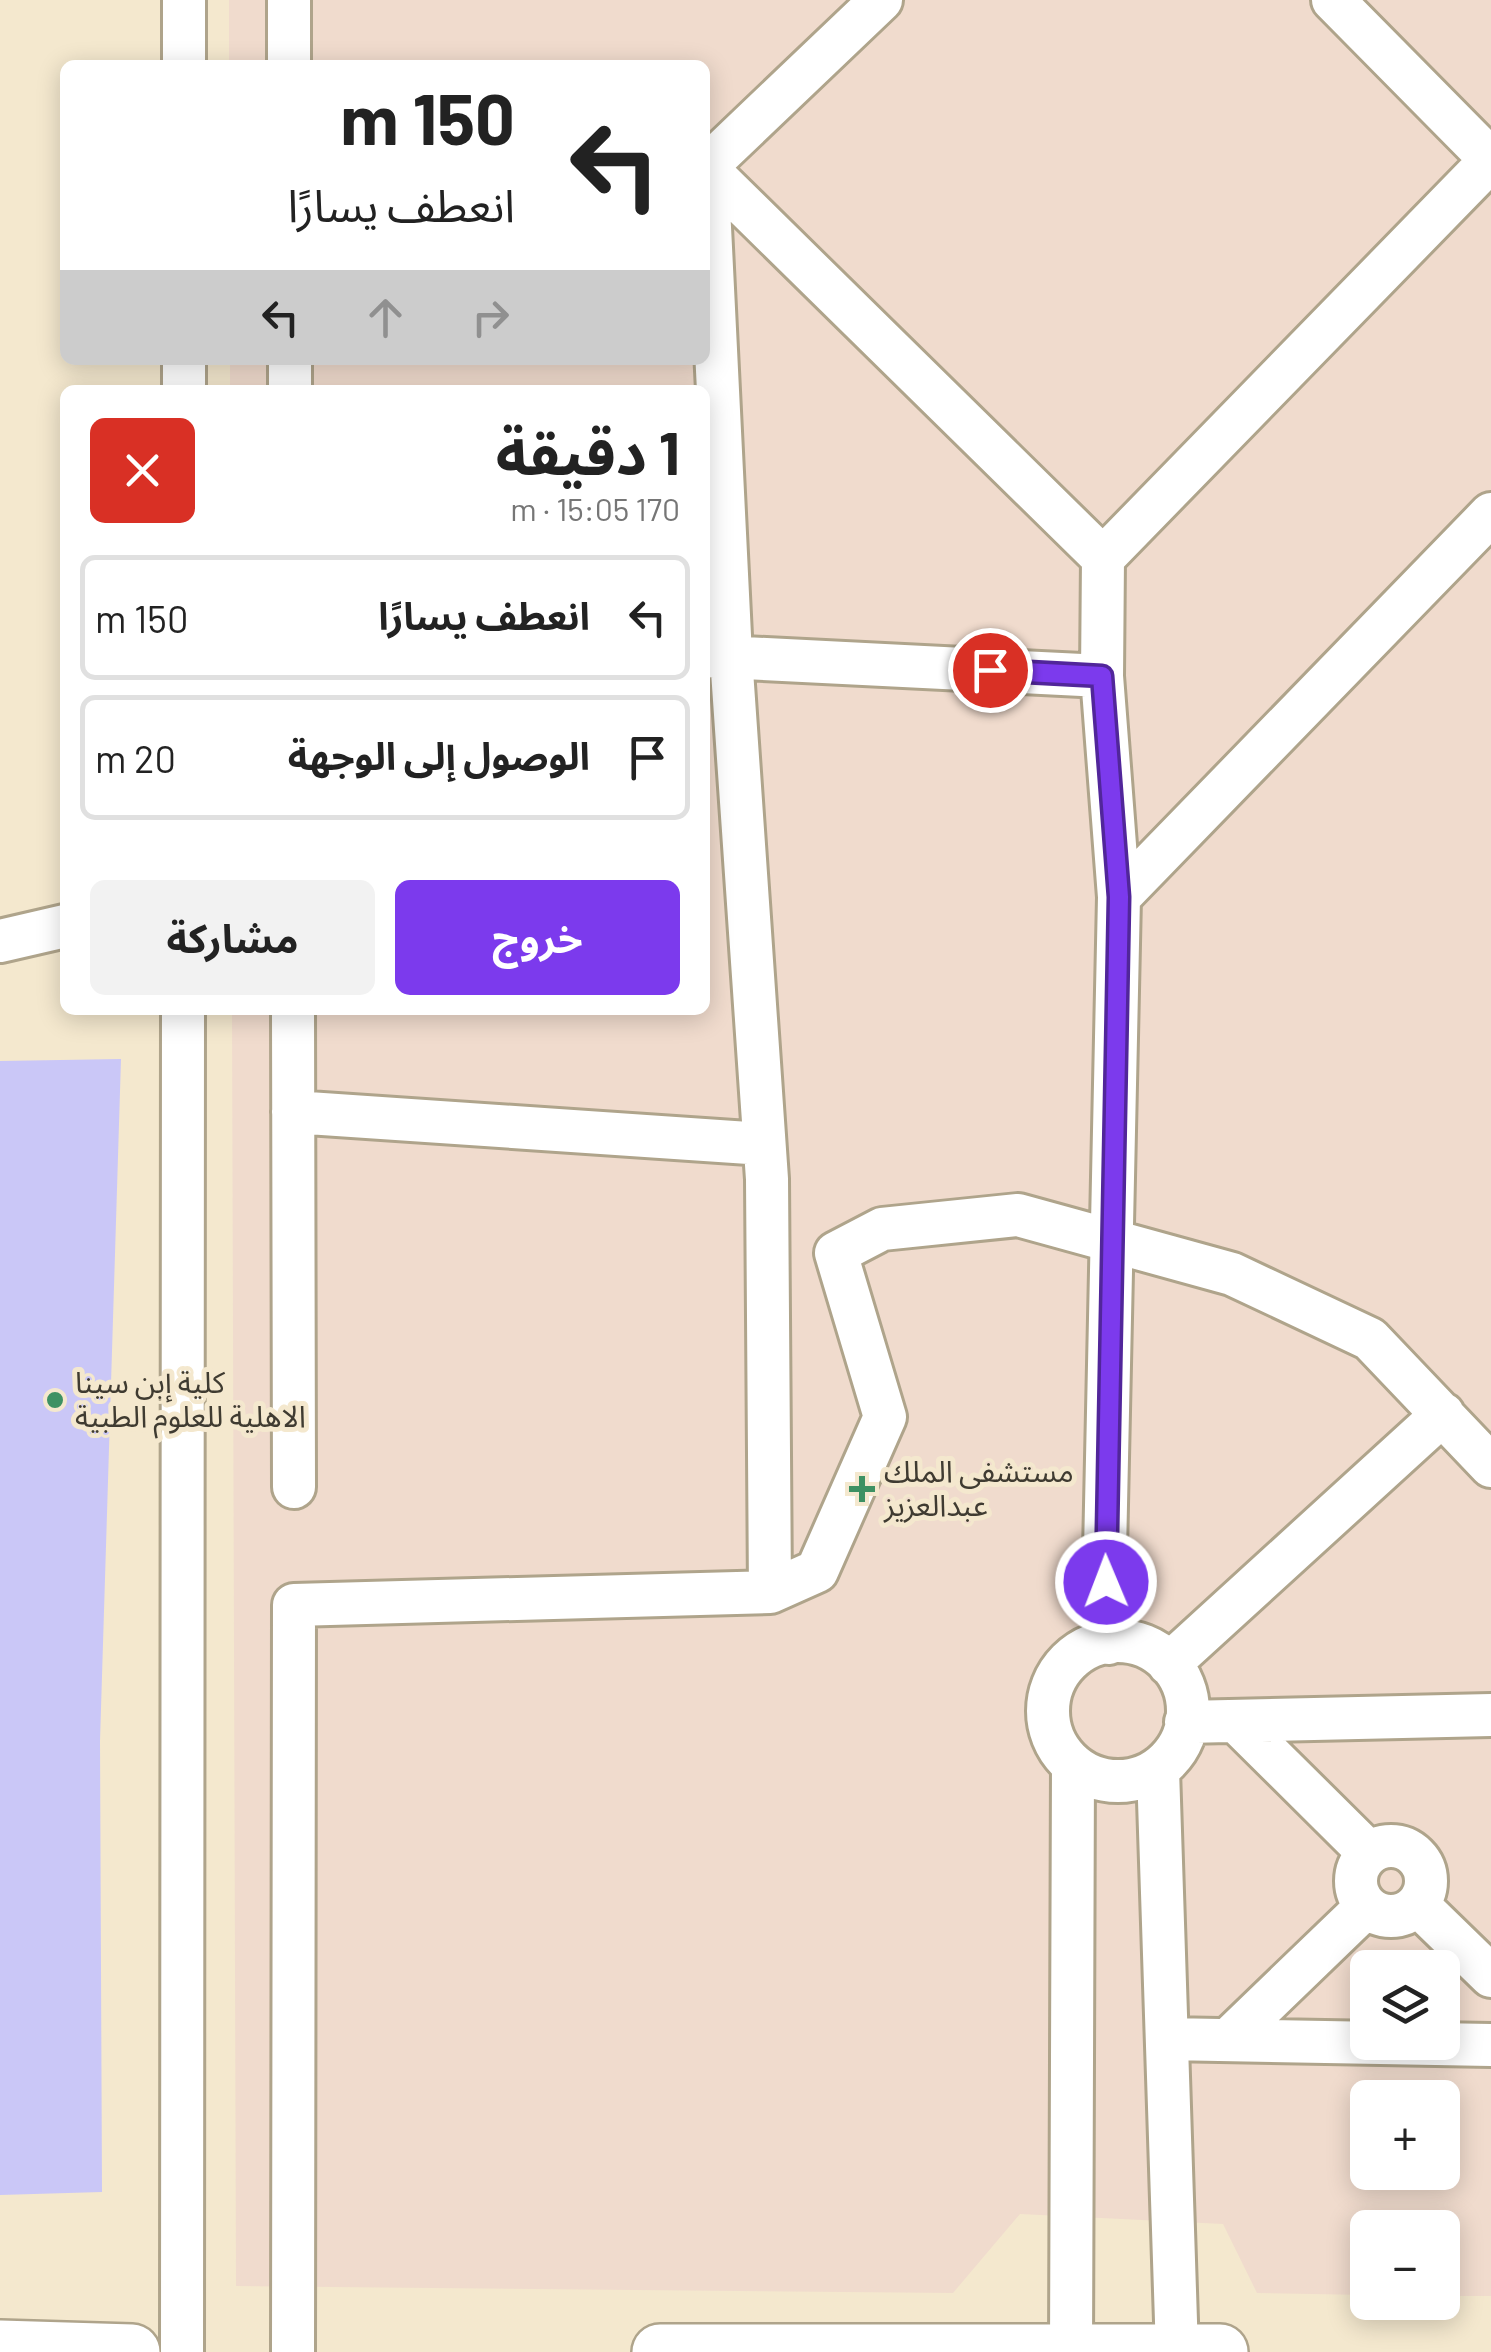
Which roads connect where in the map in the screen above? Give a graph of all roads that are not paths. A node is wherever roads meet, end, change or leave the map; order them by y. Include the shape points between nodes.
1 (184, 0) edge
2 (288, 0) edge
3 (881, 0) edge
4 (1332, 0) edge
5 (184, 60) edge
6 (289, 60) edge
7 (710, 162) edge
8 (710, 170) edge
9 (710, 329) edge
10 (1491, 514) edge
11 (1103, 558) junction
12 (718, 656) edge
13 (1102, 676) junction
14 (1119, 897) junction
15 (60, 927) edge
16 (0, 941) edge
17 (183, 1015) edge
18 (292, 1015) edge
19 (293, 1112) junction
20 (764, 1144) junction
21 (1112, 1240) junction
22 (1443, 1414) junction
23 (1491, 1466) edge
24 (294, 1487) dead end
25 (770, 1592) junction
26 (1109, 1643) junction
27 (1170, 1664) junction
28 (1491, 1715) edge
29 (1236, 1721) junction
30 (1186, 1722) junction
31 (1073, 1766) junction
32 (1158, 1770) junction
33 (1368, 1852) junction
34 (1418, 1905) junction
35 (1366, 1907) junction
36 (1491, 1976) edge
37 (1166, 2039) junction
38 (1228, 2040) junction
39 (1491, 2045) edge
40 (0, 2348) edge
41 (1071, 2351) edge
42 (132, 2352) edge
43 (182, 2352) edge
44 (292, 2352) edge
45 (660, 2352) edge
46 (1176, 2352) edge
47 (1220, 2352) edge

1 - 5 street
2 - 6 street
3 - 7 street
4 - 11 street via 1491,160
8 - 11 street
9 - 12 street
10 - 14 street
11 - 13 street
12 - 13 street
12 - 20 street
13 - 14 street
14 - 21 street
15 - 16 street
17 - 43 street
18 - 19 street
19 - 20 street
19 - 24 street
20 - 25 street
21 - 22 street via 1232,1274 1370,1339
21 - 25 street via 1018,1215 882,1229 836,1253 884,1417 818,1571
21 - 26 street
22 - 23 street
22 - 27 street
25 - 44 street via 294,1605
26 - 27 street via 1127,1640 1159,1652
26 - 31 street via 1075,1654 1059,1670 1048,1698 1049,1726
27 - 30 street via 1190,1709
28 - 29 street
29 - 30 street
29 - 33 street
30 - 32 street via 1180,1746
31 - 32 street via 1106,1781 1135,1780
31 - 41 street
32 - 37 street
33 - 34 street via 1394,1845 1419,1858 1427,1881
33 - 35 street via 1357,1868 1356,1888
34 - 35 street via 1384,1916
34 - 36 street
35 - 38 street
37 - 38 street
37 - 46 street
38 - 39 street
40 - 42 main road
41 - 45 main road
41 - 46 main road
46 - 47 main road

